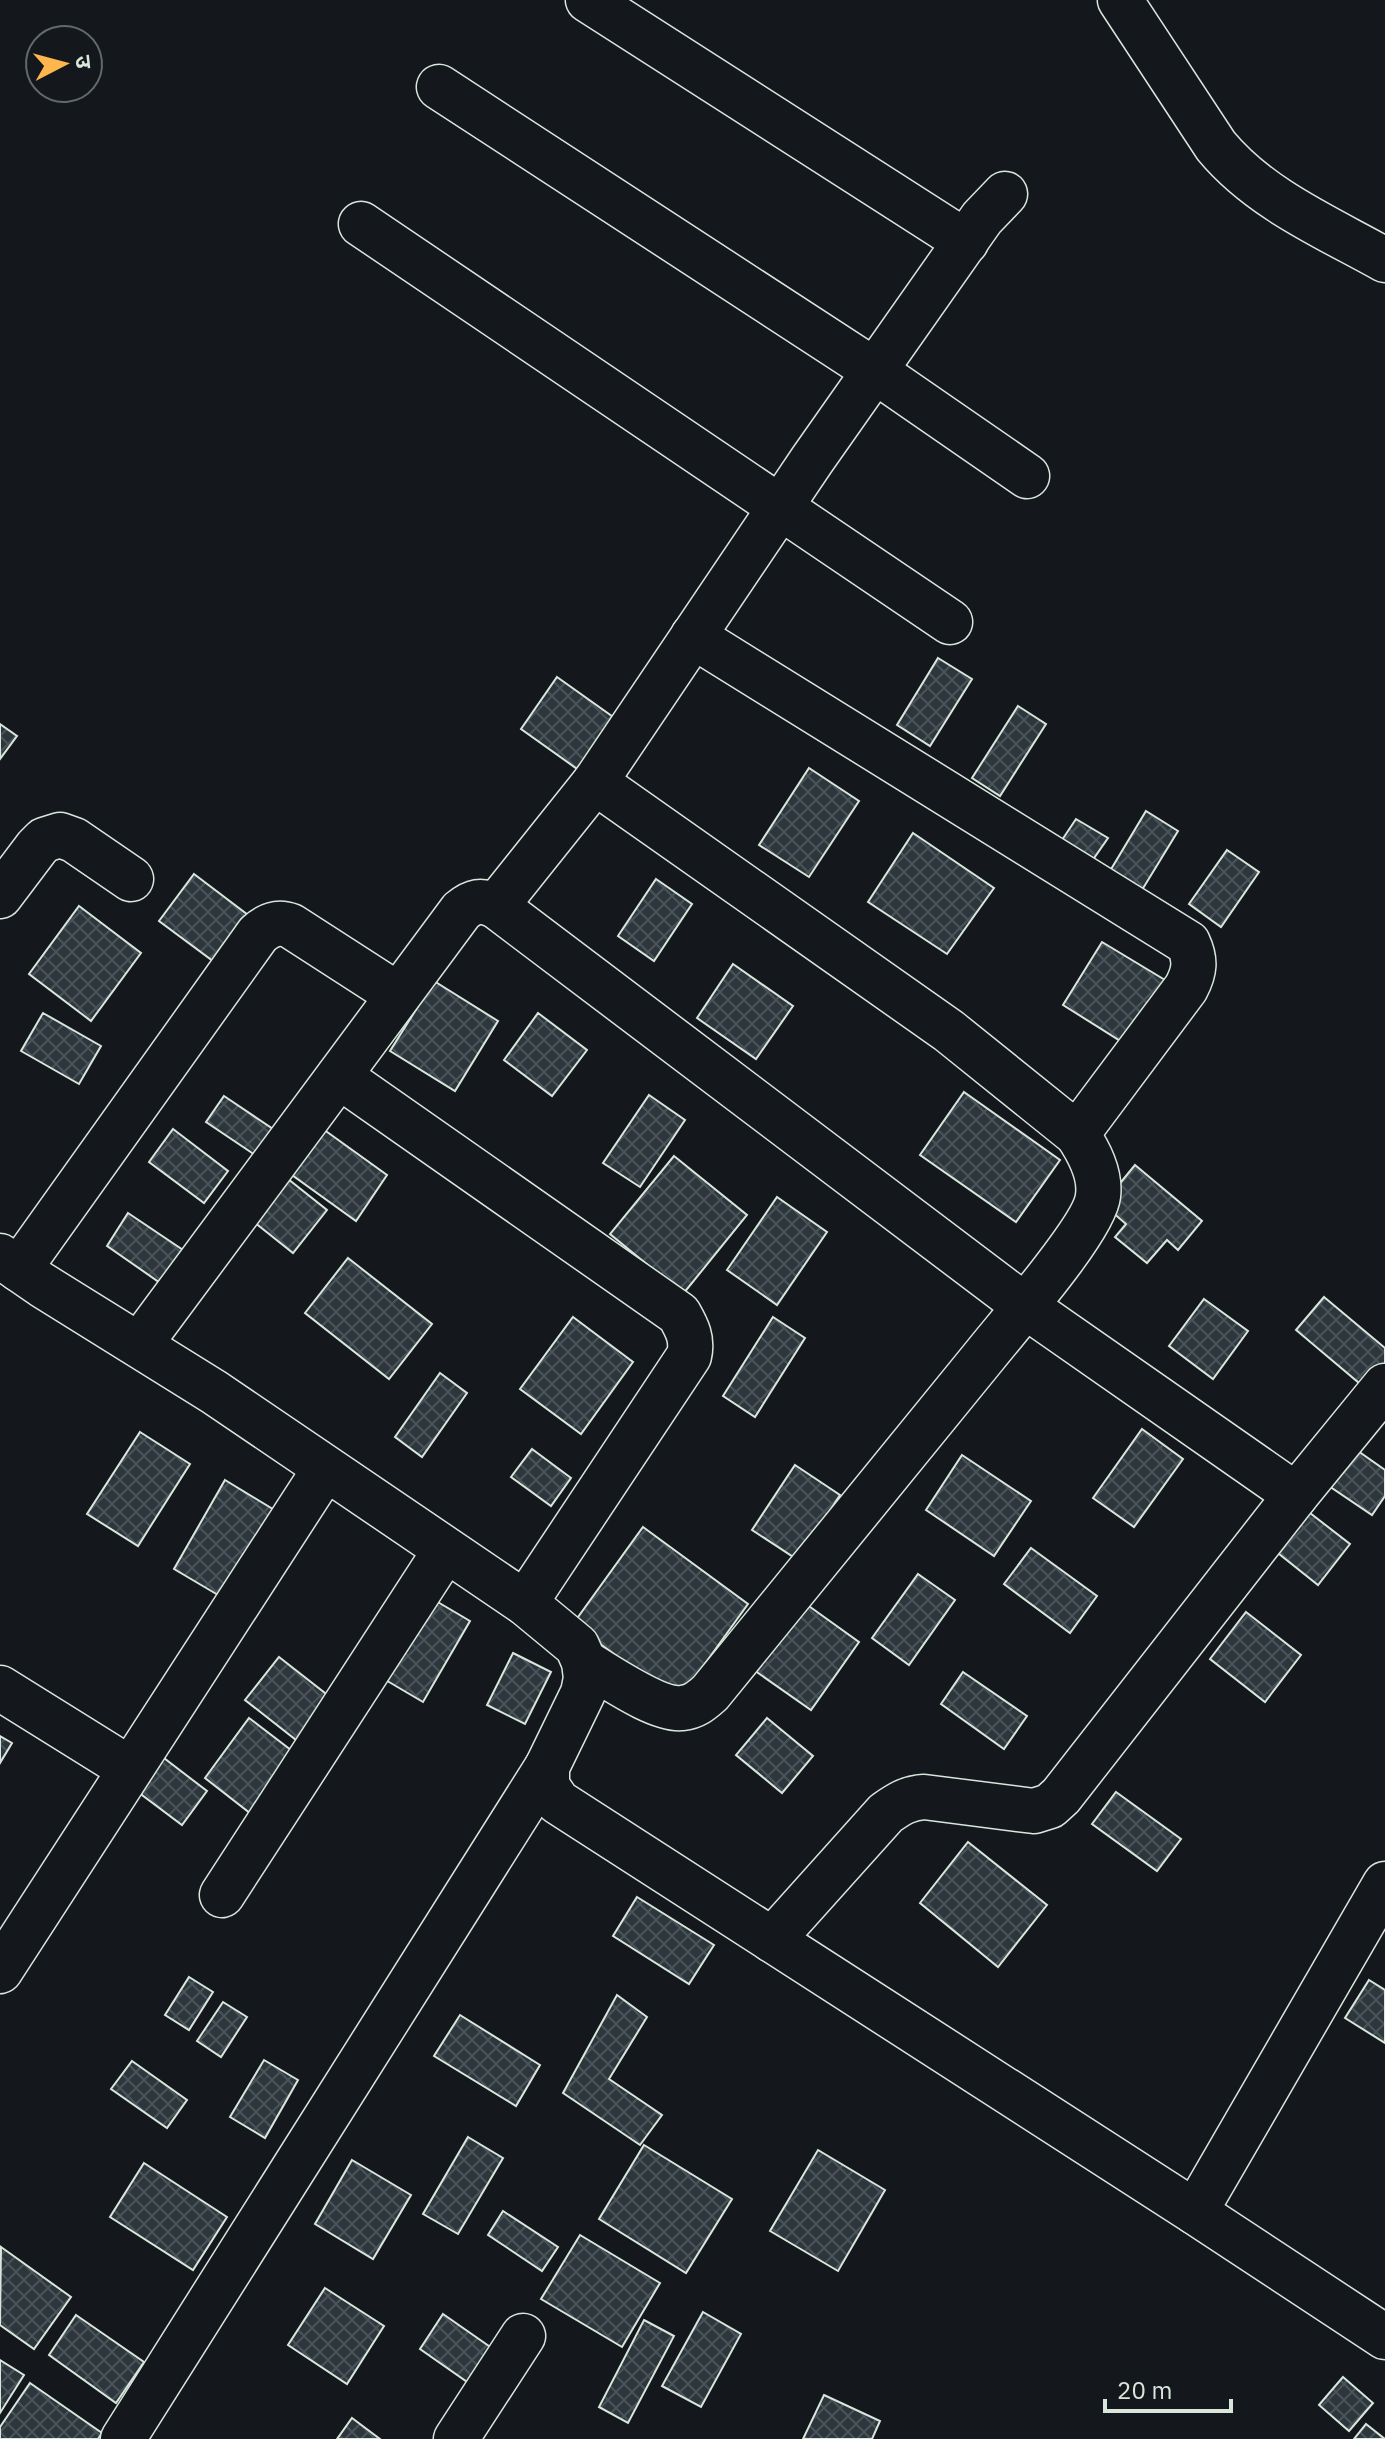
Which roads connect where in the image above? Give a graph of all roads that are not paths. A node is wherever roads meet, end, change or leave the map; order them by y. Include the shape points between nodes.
1 (588, 0) edge
2 (1120, 0) edge
3 (439, 87) dead end
4 (1005, 194) dead end
5 (361, 224) dead end
6 (966, 242) junction
7 (1385, 260) edge
8 (875, 371) junction
9 (1027, 476) dead end
10 (781, 507) junction
11 (950, 622) dead end
12 (693, 636) junction
13 (595, 782) junction
14 (131, 879) dead end
15 (0, 896) edge
16 (496, 906) junction
17 (398, 995) junction
18 (339, 1076) junction
19 (1077, 1134) junction
20 (10, 1262) edge
21 (1025, 1306) junction
22 (140, 1344) junction
23 (1385, 1386) edge
24 (325, 1469) junction
25 (1296, 1495) junction
26 (445, 1551) junction
27 (525, 1603) junction
28 (584, 1662) junction
29 (0, 1688) edge
30 (547, 1767) junction
31 (130, 1769) junction
32 (1385, 1884) edge
33 (222, 1895) dead end
34 (772, 1940) junction
35 (0, 1971) edge
36 (1195, 2212) junction
37 (523, 2336) dead end
38 (1385, 2337) edge
39 (123, 2439) edge
40 (456, 2439) edge

1 - 6 street
2 - 7 street via 1234,167 1263,191
3 - 8 street
4 - 6 street
5 - 10 street
6 - 8 street
8 - 9 street
8 - 10 street
10 - 11 street
10 - 12 street
12 - 13 street
12 - 19 street via 1188,943 1195,957 1186,988
13 - 16 street
13 - 19 street via 949,1031
14 - 15 street via 60,835 37,847
16 - 17 street via 484,900 461,911
16 - 21 street
17 - 18 street
17 - 20 street via 291,926 267,926
18 - 22 street
18 - 27 street via 679,1314 687,1329 689,1356
19 - 21 street via 1096,1172 1098,1197 1089,1221
20 - 22 street
21 - 25 street
21 - 28 street via 695,1706 660,1704
22 - 24 street
23 - 25 street
24 - 26 street
24 - 31 street
25 - 34 street via 1050,1806 1015,1810 924,1797 899,1803
26 - 27 street
26 - 33 street
27 - 28 street via 577,1646
28 - 30 street via 583,1693
29 - 31 street
30 - 34 street via 547,1786 558,1802
30 - 39 street
31 - 35 street
32 - 36 street
34 - 36 street
36 - 38 street
37 - 40 street

